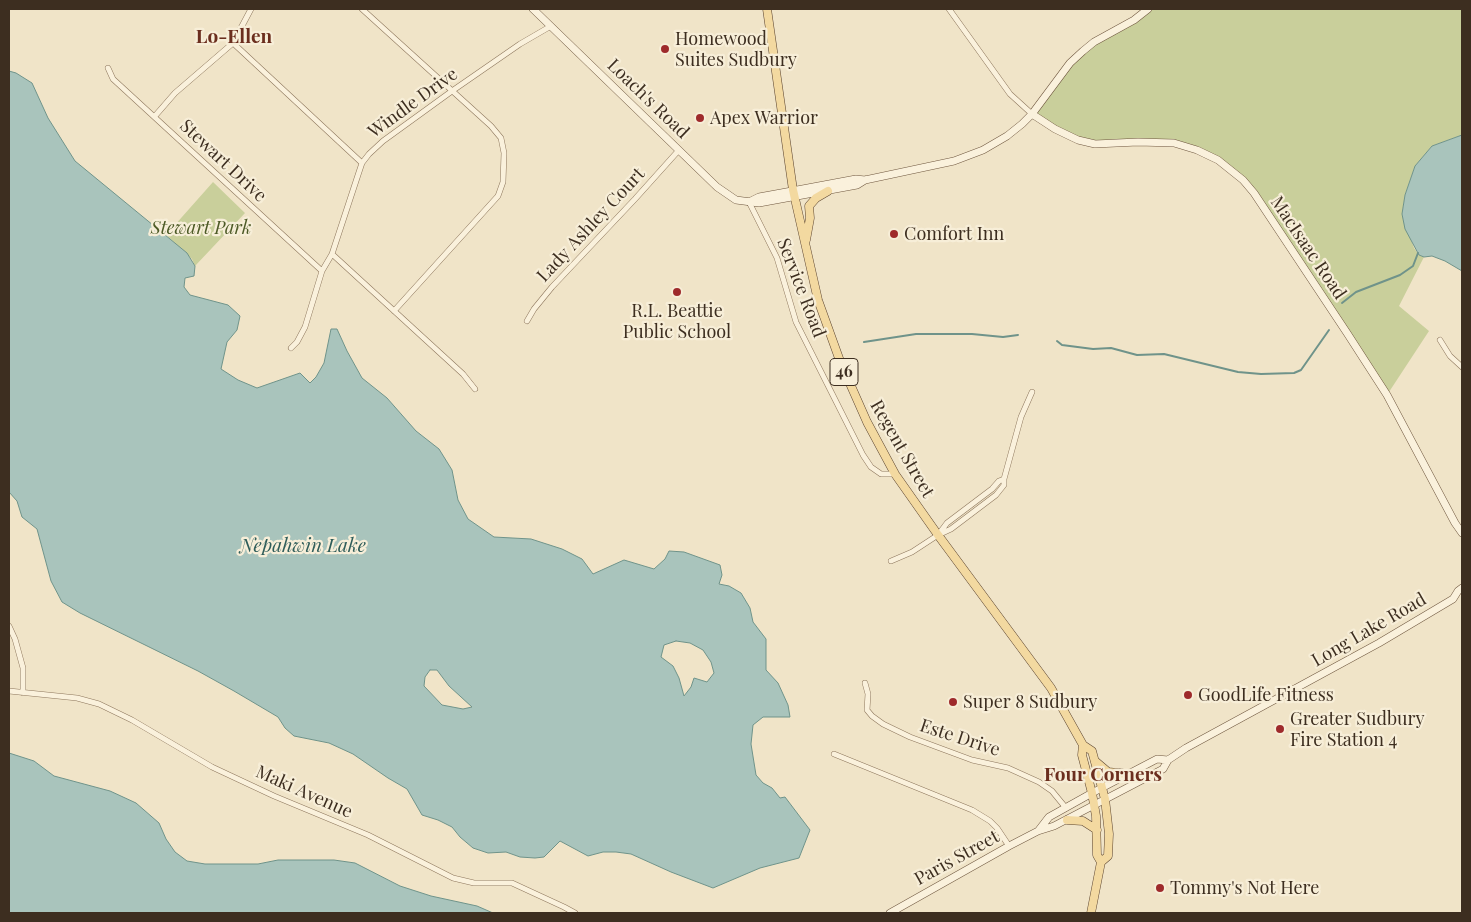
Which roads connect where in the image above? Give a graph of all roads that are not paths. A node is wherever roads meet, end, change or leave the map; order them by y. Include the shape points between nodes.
1 (251, 9) edge
2 (362, 9) edge
3 (533, 9) edge
4 (767, 9) edge
5 (948, 9) edge
6 (1148, 9) edge
7 (551, 26) junction
8 (233, 43) junction
9 (108, 68) dead end
10 (452, 91) junction
11 (1032, 114) junction
12 (155, 116) junction
13 (679, 150) junction
14 (362, 163) junction
15 (865, 180) junction
16 (828, 191) junction
17 (794, 194) junction
18 (749, 202) junction
19 (806, 244) junction
20 (332, 254) junction
21 (322, 271) junction
22 (394, 311) junction
23 (527, 321) dead end
24 (1440, 340) dead end
25 (291, 348) dead end
26 (1462, 367) edge
27 (475, 389) dead end
28 (1032, 392) dead end
29 (895, 474) junction
30 (1462, 532) edge
31 (938, 535) junction
32 (891, 561) dead end
33 (1462, 588) edge
34 (1462, 598) edge
35 (1453, 599) junction
36 (9, 626) edge
37 (865, 683) dead end
38 (9, 691) edge
39 (23, 693) junction
40 (1083, 745) junction
41 (834, 754) dead end
42 (1168, 760) junction
43 (1095, 761) junction
44 (1129, 774) junction
45 (1102, 788) junction
46 (1092, 793) junction
47 (1105, 800) junction
48 (1094, 805) junction
49 (1066, 808) junction
50 (1067, 820) junction
51 (1097, 830) junction
52 (1038, 831) junction
53 (1008, 846) junction
54 (1101, 862) junction
55 (574, 913) edge
56 (890, 913) edge
57 (1092, 913) edge

1 - 8 street
2 - 10 street
3 - 7 street, Loach's Road
4 - 17 main road, Regent Street / 46
5 - 11 street via 1010,94
6 - 11 street via 1083,51 1070,63
7 - 10 street, Windle Drive
7 - 13 street, Loach's Road
8 - 12 street via 175,93
8 - 14 street
9 - 12 street, Stewart Drive via 113,79
10 - 14 street, Windle Drive via 383,140
10 - 22 street via 501,138 503,182 498,196
11 - 15 street via 1007,136 982,150 954,161
11 - 30 street, MacIsaac Road via 1055,129 1095,144 1174,143 1197,150 1218,160 1243,180 1387,395
12 - 21 street, Stewart Drive
13 - 18 street, Loach's Road via 723,192 736,200
13 - 23 street, Lady Ashley Court via 552,287
14 - 20 street, Windle Drive
15 - 16 street via 857,185
15 - 17 street via 856,179
16 - 17 street
16 - 19 main road via 809,206
17 - 18 street via 759,197
17 - 19 main road, Regent Street / 46
18 - 29 street, Service Road via 777,258 796,322 863,455 871,468 881,474
19 - 29 main road, Regent Street / 46 via 818,300 840,361
20 - 21 street, Windle Drive
20 - 22 street
21 - 25 street, Windle Drive via 305,327
22 - 27 street
24 - 26 street
28 - 31 street via 1021,417 1004,479 947,523
29 - 31 main road, Regent Street / 46
31 - 32 street
31 - 40 main road, Regent Street / 46 via 1051,688
33 - 35 street, Long Lake Road
34 - 35 street, Long Lake Road
35 - 42 street, Long Lake Road
36 - 39 street via 23,668
37 - 49 street, Este Drive via 867,710 883,724 972,760 1008,768 1040,782
38 - 39 street, Maki Avenue
39 - 55 street, Maki Avenue via 77,698 99,704 212,767 368,835 453,878 474,883 512,884
40 - 43 main road, Regent Street / 46 via 1092,751
40 - 46 main road, Regent Street / 46 via 1082,755
41 - 53 street via 972,810 997,828
42 - 44 street, Long Lake Road via 1156,759
42 - 47 street, Long Lake Road via 1163,769
43 - 44 main road via 1108,772
43 - 45 main road, Regent Street / 46
44 - 45 street, Long Lake Road
45 - 46 street, Long Lake Road
45 - 47 main road, Regent Street / 46
46 - 48 main road, Regent Street / 46
46 - 49 street, Paris Street
47 - 48 street, Long Lake Road
47 - 54 main road, Regent Street / 46 via 1108,856
48 - 50 street, Paris Street
48 - 51 main road, Regent Street / 46
49 - 52 street, Paris Street via 1049,817
50 - 51 main road via 1083,821
50 - 52 street, Paris Street
51 - 54 main road, Regent Street / 46 via 1097,855
52 - 53 street, Paris Street
53 - 56 street, Paris Street
54 - 57 main road, Regent Street / 46

